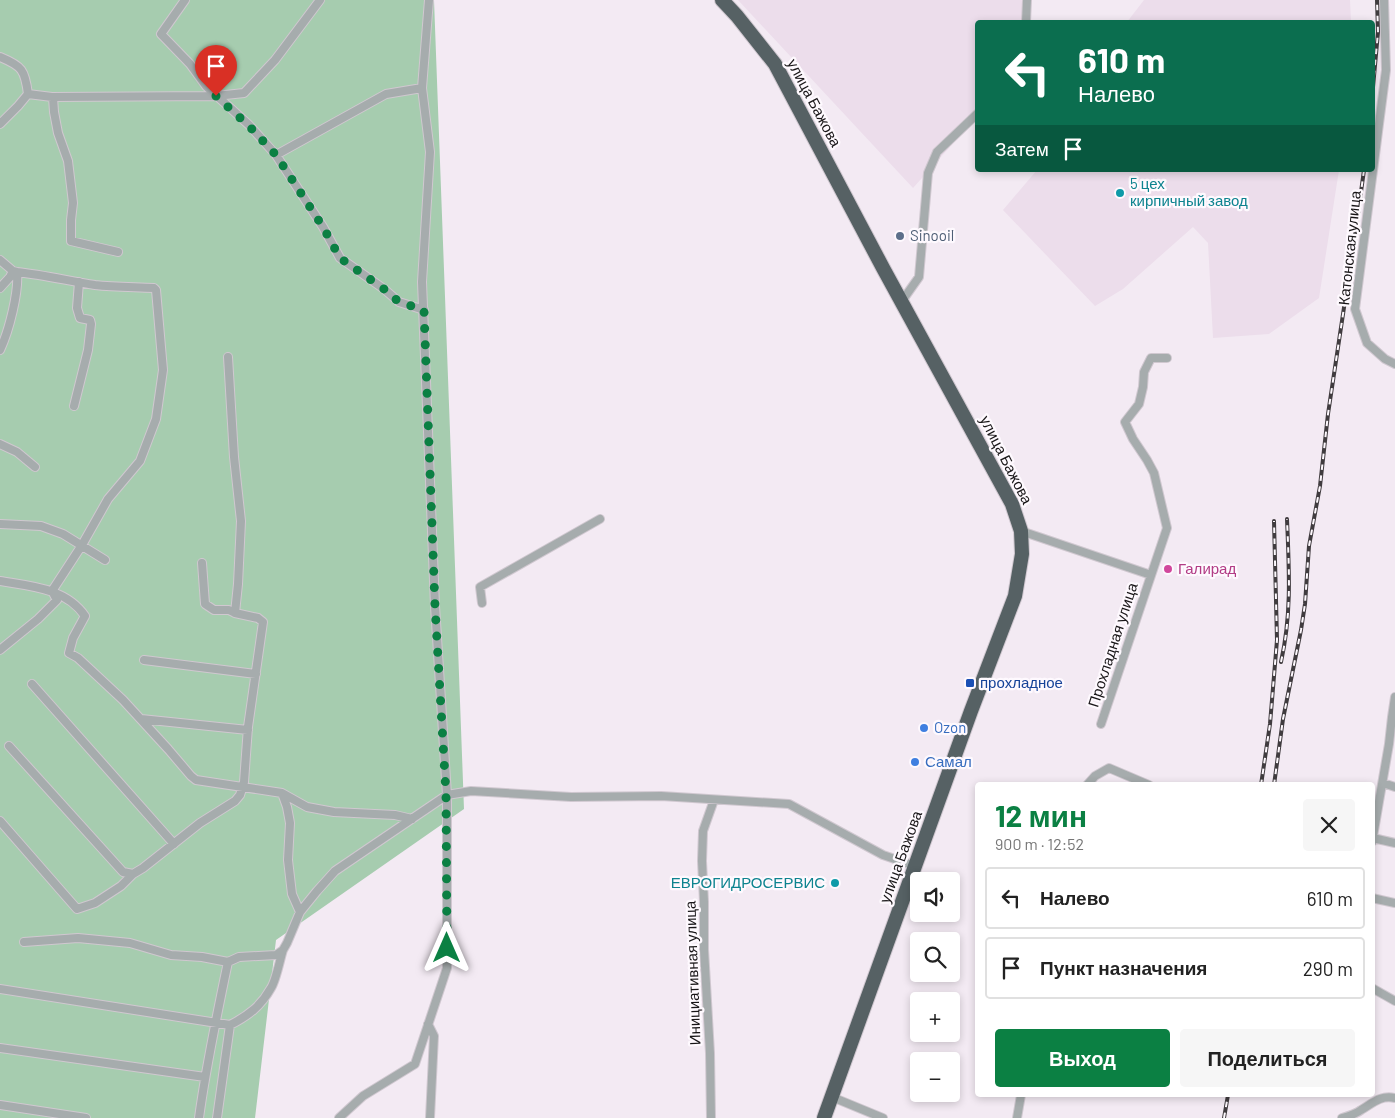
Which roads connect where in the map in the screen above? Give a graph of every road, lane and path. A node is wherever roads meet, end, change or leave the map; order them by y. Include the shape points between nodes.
1 (185, 0) edge
2 (320, 0) edge
3 (429, 0) edge
4 (722, 0) edge
5 (1027, 0) edge
6 (1384, 0) edge
7 (1026, 20) edge
8 (0, 57) edge
9 (422, 88) junction
10 (28, 94) junction
11 (216, 96) junction
12 (54, 97) junction
13 (975, 116) edge
14 (0, 124) edge
15 (276, 155) junction
16 (1375, 155) edge
17 (1373, 172) edge
18 (118, 252) dead end
19 (0, 260) edge
20 (15, 271) junction
21 (79, 282) junction
22 (0, 288) edge
23 (902, 302) junction
24 (424, 310) junction
25 (0, 350) edge
26 (228, 357) dead end
27 (1167, 358) dead end
28 (1395, 364) edge
29 (74, 406) dead end
30 (0, 444) edge
31 (34, 467) dead end
32 (600, 519) dead end
33 (0, 524) edge
34 (1021, 531) junction
35 (82, 545) junction
36 (105, 560) dead end
37 (202, 563) dead end
38 (1151, 575) junction
39 (0, 581) edge
40 (52, 591) junction
41 (482, 603) dead end
42 (235, 613) junction
43 (0, 650) edge
44 (144, 660) dead end
45 (256, 674) junction
46 (32, 684) dead end
47 (1395, 697) edge
48 (1394, 717) edge
49 (141, 719) junction
50 (1102, 724) dead end
51 (248, 730) junction
52 (9, 746) dead end
53 (1090, 782) edge
54 (1142, 782) edge
55 (1382, 783) junction
56 (1395, 787) edge
57 (242, 788) junction
58 (282, 793) junction
59 (446, 794) junction
60 (714, 800) junction
61 (412, 818) junction
62 (0, 820) edge
63 (1375, 827) edge
64 (1375, 840) edge
65 (1395, 843) edge
66 (174, 844) junction
67 (915, 866) junction
68 (133, 874) junction
69 (1375, 899) edge
70 (1395, 903) edge
71 (300, 912) junction
72 (24, 942) dead end
73 (283, 950) junction
74 (228, 962) junction
75 (0, 989) edge
76 (1375, 990) edge
77 (1395, 1001) edge
78 (215, 1022) junction
79 (428, 1024) junction
80 (230, 1025) junction
81 (0, 1048) edge
82 (205, 1077) junction
83 (832, 1097) junction
84 (1021, 1097) edge
85 (1395, 1098) edge
86 (0, 1105) edge
87 (86, 1118) edge
88 (199, 1118) edge
89 (217, 1118) edge
90 (339, 1118) edge
91 (430, 1118) edge
92 (711, 1118) edge
93 (824, 1118) edge
94 (883, 1118) edge
95 (1017, 1118) edge
96 (1342, 1118) edge

1 - 11 street via 161,34
2 - 11 street via 244,93
3 - 9 street
4 - 23 highway, улица Бажова via 776,64
5 - 7 street
6 - 16 street, Катонская улица via 1386,70
8 - 10 street via 16,64 24,73
9 - 15 street via 386,94
9 - 24 street via 430,152 422,282
10 - 12 street
10 - 14 street
11 - 12 street
11 - 15 street
12 - 18 street via 54,112 68,161 73,203 71,241
13 - 23 street via 937,152 928,173 919,277
15 - 24 street via 340,258 399,302
17 - 28 street, Катонская улица via 1355,309 1368,343
19 - 20 street
20 - 21 street
20 - 22 street
20 - 25 street via 18,282 16,295
21 - 29 street via 77,308 80,318 90,320 90,324 88,350
21 - 35 street via 156,290 163,370 156,419 140,461 108,499
23 - 34 highway, улица Бажова via 1012,504
24 - 59 street
26 - 42 street via 241,522
27 - 38 street, Прохладная улица via 1151,358 1144,372 1139,404 1125,422 1154,473 1167,528
30 - 31 street via 17,452
32 - 41 street via 480,587
33 - 35 street via 41,526
34 - 38 street, Прохладная улица
34 - 67 highway, улица Бажова via 1022,554 1015,596
35 - 36 street
35 - 40 street
37 - 42 street via 205,604 214,610
38 - 50 street, Прохладная улица
39 - 40 street
40 - 43 street via 57,600
40 - 49 street via 69,600 85,616 68,653 78,658
42 - 45 street via 263,622
44 - 45 street
45 - 51 street
46 - 66 street
47 - 48 street
48 - 55 street
49 - 51 street
49 - 57 street via 196,780
51 - 57 street
52 - 68 street via 123,872
53 - 54 street via 1109,768
55 - 56 street
55 - 63 street
57 - 58 street
57 - 66 street via 236,801
58 - 61 street via 307,806 334,812
58 - 71 street via 290,823 288,860 292,894
59 - 60 street via 471,791
59 - 61 street
59 - 79 street via 447,968
60 - 67 street via 789,804 883,855
60 - 92 street, Инициативная улица via 703,831 702,861
61 - 71 street via 335,871
62 - 68 street via 77,909 95,904
64 - 65 street
66 - 68 street
67 - 83 highway, улица Бажова
69 - 70 street
71 - 73 street
72 - 74 street via 78,938 130,943 171,955
73 - 74 street via 276,954 238,957
73 - 80 street via 272,987 246,1017
74 - 78 street
75 - 78 street
76 - 77 street
78 - 80 street
78 - 82 street
79 - 90 street via 415,1064 363,1096
79 - 91 street via 434,1036
80 - 89 street
81 - 82 street
82 - 88 street
83 - 93 highway, улица Бажова
83 - 94 street
84 - 95 street
85 - 96 street via 1377,1099
86 - 87 street

